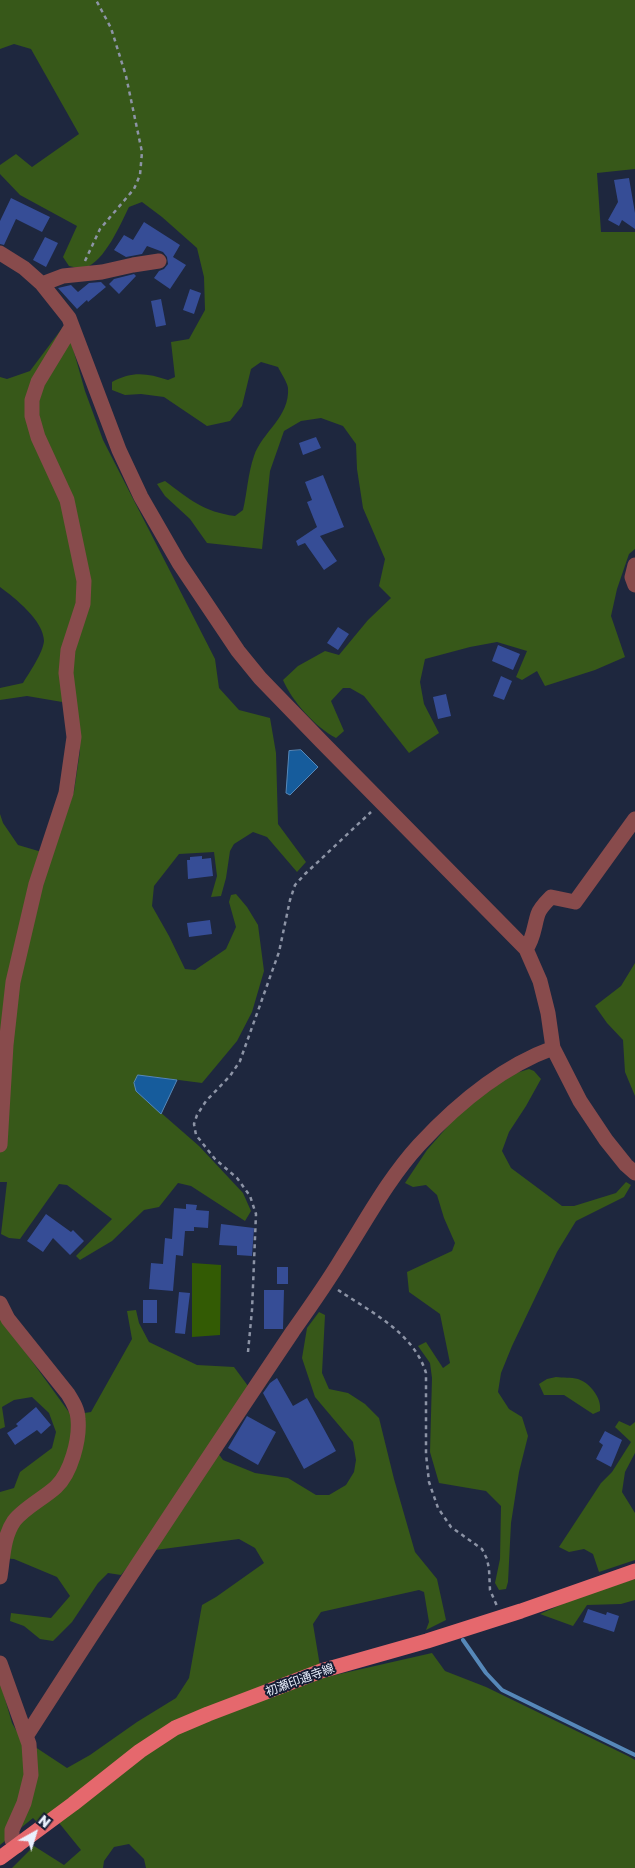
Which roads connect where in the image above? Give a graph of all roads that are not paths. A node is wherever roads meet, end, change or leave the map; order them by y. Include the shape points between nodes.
1 (0, 253) edge
2 (159, 261) dead end
3 (42, 284) junction
4 (72, 326) junction
5 (635, 565) edge
6 (635, 585) edge
7 (635, 819) edge
8 (526, 949) junction
9 (553, 1048) junction
10 (0, 1145) edge
11 (635, 1173) edge
12 (0, 1304) edge
13 (635, 1570) edge
14 (0, 1577) edge
15 (0, 1663) edge
16 (27, 1735) junction
17 (17, 1846) junction
18 (0, 1858) edge

1 - 3 street
2 - 3 street via 64,276
3 - 4 street
4 - 8 street via 119,450 141,497 179,563 238,651 260,678
4 - 10 street via 38,382 32,400 32,416 38,437 67,500 84,581 83,604 68,650 66,673 73,718 73,752 66,793 36,884 13,982
5 - 6 street via 632,576
7 - 8 street via 575,902 551,898 545,904
8 - 9 street via 540,981
9 - 11 street via 580,1102 606,1140
9 - 16 street via 534,1055 495,1078 452,1112 392,1178
12 - 14 street via 8,1319 68,1394 79,1420 76,1450 65,1475 57,1486 15,1520 5,1540
13 - 17 main road, 初瀬印通寺線 via 428,1641 320,1671 175,1728 140,1751
15 - 16 street
16 - 17 street via 31,1775 24,1803 12,1830 12,1840
17 - 18 main road, 初瀬印通寺線

